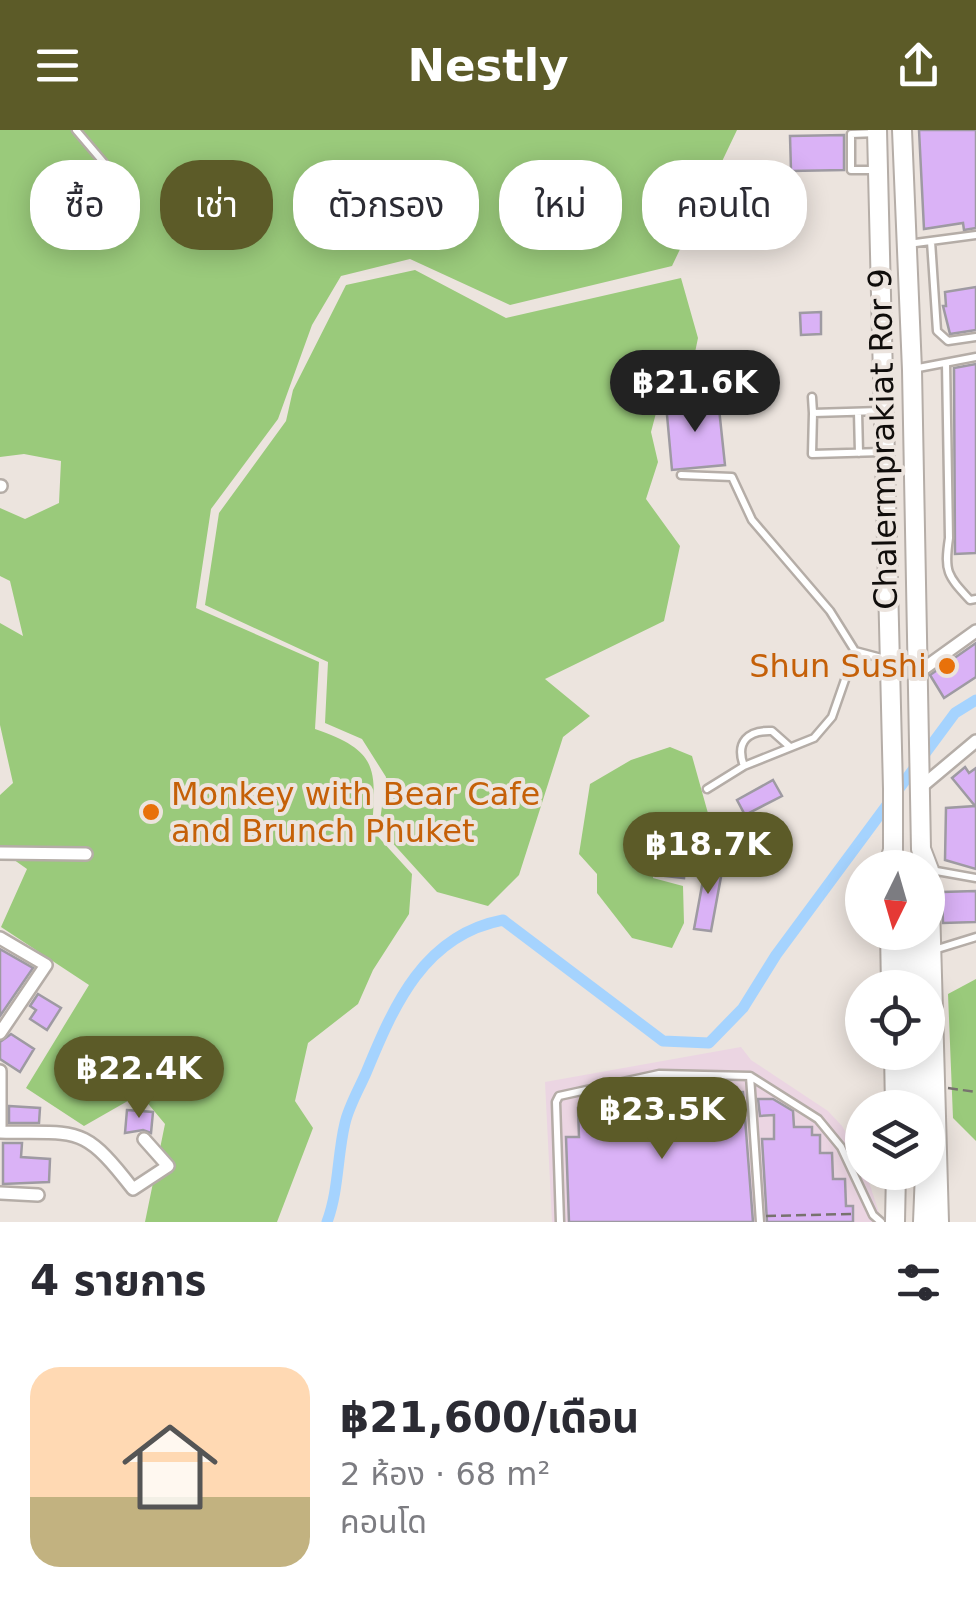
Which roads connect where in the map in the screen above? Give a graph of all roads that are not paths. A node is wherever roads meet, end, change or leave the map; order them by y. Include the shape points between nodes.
1 (76, 130) edge
2 (902, 130) edge
3 (877, 132) edge
4 (101, 160) edge
5 (878, 170) junction
6 (976, 235) edge
7 (931, 241) junction
8 (907, 244) junction
9 (976, 336) edge
10 (976, 357) edge
11 (946, 363) junction
12 (912, 370) junction
13 (812, 396) dead end
14 (882, 411) junction
15 (858, 412) junction
16 (812, 414) junction
17 (883, 452) junction
18 (859, 453) junction
19 (681, 476) dead end
20 (976, 599) edge
21 (976, 630) edge
22 (855, 651) junction
23 (888, 660) junction
24 (919, 672) junction
25 (976, 742) edge
26 (790, 747) junction
27 (744, 766) junction
28 (921, 786) junction
29 (706, 789) dead end
30 (894, 850) edge
31 (922, 850) edge
32 (0, 853) edge
33 (86, 854) dead end
34 (945, 869) edge
35 (976, 878) edge
36 (976, 937) edge
37 (0, 938) edge
38 (932, 951) joint
39 (0, 1033) edge
40 (1, 1071) edge
41 (750, 1076) junction
42 (0, 1129) edge
43 (144, 1139) dead end
44 (896, 1190) edge
45 (913, 1190) edge
46 (924, 1190) edge
47 (0, 1193) edge
48 (38, 1195) dead end
49 (560, 1222) edge
50 (763, 1222) edge
51 (881, 1222) edge
52 (895, 1222) edge
53 (912, 1222) edge
54 (924, 1222) edge
55 (939, 1222) edge

1 - 4 lane
2 - 8 main road, Chalermprakiat Ror 9
3 - 5 main road, Chalermprakiat Ror 9
3 - 5 lane via 850,134 851,170
5 - 14 main road, Chalermprakiat Ror 9
6 - 7 lane
7 - 8 lane
7 - 9 lane via 937,331 948,341
8 - 12 main road, Chalermprakiat Ror 9
10 - 11 lane
11 - 12 lane
11 - 20 lane via 945,566 970,600
12 - 24 main road, Chalermprakiat Ror 9
13 - 16 lane
14 - 15 lane
14 - 17 main road, Chalermprakiat Ror 9
15 - 16 lane
15 - 18 lane
16 - 18 lane via 812,454
17 - 18 lane
17 - 23 main road, Chalermprakiat Ror 9
19 - 22 lane via 732,477 752,520 830,611
21 - 24 street
22 - 23 lane
22 - 26 lane via 832,718 814,738
23 - 30 main road, Chalermprakiat Ror 9
24 - 28 main road, Chalermprakiat Ror 9
25 - 28 street
26 - 27 lane
26 - 27 lane via 772,731 756,730 741,745
27 - 29 lane
28 - 31 main road, Chalermprakiat Ror 9
32 - 33 street
34 - 35 lane
36 - 38 lane
37 - 39 street via 46,965
38 - 55 main road, Chalermprakiat Ror 9
40 - 42 street
41 - 49 lane via 659,1074 559,1096
41 - 50 lane
41 - 51 lane via 818,1119 841,1147
42 - 43 street via 77,1134 101,1147 132,1189 168,1166
44 - 52 main road
45 - 53 main road
46 - 54 main road
47 - 48 street

